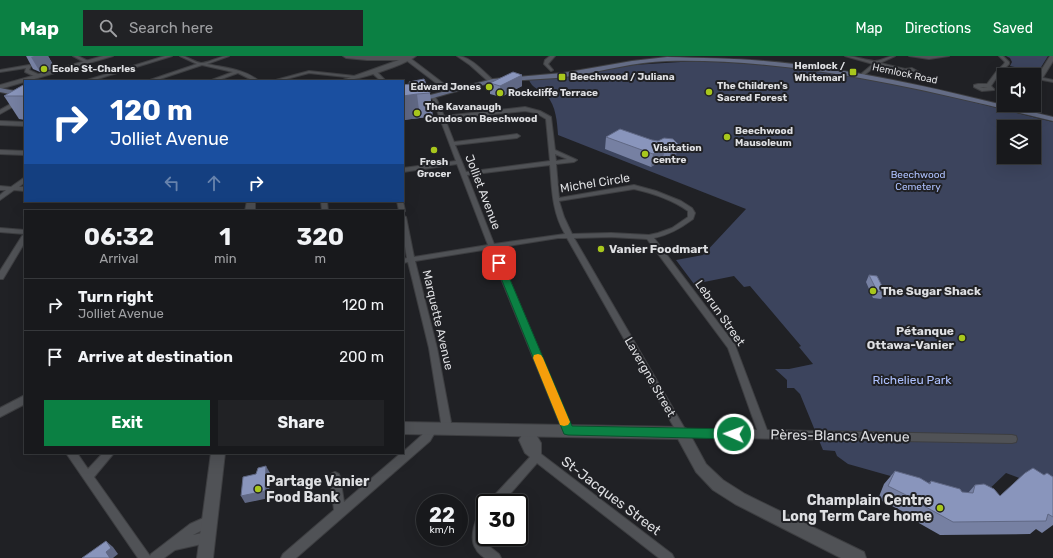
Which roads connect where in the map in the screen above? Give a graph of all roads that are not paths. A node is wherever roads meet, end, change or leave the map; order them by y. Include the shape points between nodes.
1 (75, 56) edge
2 (110, 56) edge
3 (170, 56) edge
4 (182, 56) edge
5 (226, 56) edge
6 (347, 56) edge
7 (459, 56) edge
8 (553, 56) edge
9 (816, 56) edge
10 (820, 56) edge
11 (847, 56) edge
12 (893, 56) edge
13 (910, 56) edge
14 (947, 56) edge
15 (1001, 56) edge
16 (1052, 56) edge
17 (411, 57) edge
18 (681, 57) edge
19 (88, 62) junction
20 (876, 63) junction
21 (203, 64) junction
22 (551, 70) dead end
23 (905, 70) dead end
24 (0, 71) edge
25 (238, 72) junction
26 (374, 72) junction
27 (1041, 75) edge
28 (38, 76) junction
29 (863, 76) junction
30 (355, 77) junction
31 (1041, 78) edge
32 (26, 80) edge
33 (89, 80) edge
34 (152, 80) edge
35 (214, 80) edge
36 (255, 80) edge
37 (278, 80) edge
38 (346, 80) edge
39 (383, 80) edge
40 (24, 81) edge
41 (492, 81) junction
42 (1053, 81) edge
43 (988, 86) dead end
44 (0, 89) edge
45 (450, 91) junction
46 (432, 96) junction
47 (24, 97) edge
48 (24, 98) edge
49 (404, 103) edge
50 (997, 103) edge
51 (0, 112) edge
52 (1032, 112) edge
53 (441, 118) junction
54 (1053, 120) edge
55 (0, 123) edge
56 (24, 124) edge
57 (517, 136) dead end
58 (452, 144) junction
59 (552, 151) junction
60 (0, 152) edge
61 (24, 153) edge
62 (458, 162) junction
63 (553, 162) junction
64 (404, 170) edge
65 (464, 174) junction
66 (24, 180) edge
67 (0, 188) edge
68 (13, 188) junction
69 (24, 189) edge
70 (0, 198) edge
71 (556, 200) junction
72 (404, 228) edge
73 (0, 230) edge
74 (24, 232) edge
75 (569, 236) junction
76 (649, 236) junction
77 (24, 238) edge
78 (492, 246) junction
79 (407, 260) edge
80 (0, 276) edge
81 (24, 400) edge
82 (0, 412) edge
83 (404, 428) edge
84 (438, 429) junction
85 (568, 431) junction
86 (529, 432) junction
87 (682, 433) junction
88 (764, 435) junction
89 (1012, 439) dead end
90 (72, 454) edge
91 (108, 454) edge
92 (218, 454) edge
93 (536, 456) junction
94 (88, 477) junction
95 (335, 477) dead end
96 (503, 494) edge
97 (340, 512) junction
98 (210, 520) junction
99 (207, 538) junction
100 (173, 546) junction
101 (480, 546) edge
102 (145, 558) edge
103 (155, 558) edge
104 (204, 558) edge
105 (287, 558) edge
106 (495, 558) edge
107 (668, 558) edge
108 (858, 558) edge

1 - 19 street
2 - 19 street
3 - 33 street
4 - 21 street
5 - 21 street
6 - 17 street
7 - 41 street
8 - 22 street via 546,64
9 - 10 street
11 - 20 street
12 - 20 street
13 - 14 street
15 - 43 street via 1007,65
16 - 27 street
17 - 26 street
17 - 45 street
18 - 29 main road, Hemlock Road via 770,63
18 - 41 main road, Hemlock Road via 639,61 560,76
19 - 28 street
20 - 23 street
20 - 29 street
21 - 25 street
21 - 34 street
24 - 28 street via 29,66 27,71
25 - 35 street
25 - 36 street
26 - 30 street
26 - 39 street
28 - 32 street
29 - 50 main road, Hemlock Road
30 - 37 street via 309,72
30 - 38 street
31 - 42 street
40 - 44 street
41 - 45 main road, Hemlock Road
44 - 47 main road
45 - 46 main road, Hemlock Road
46 - 49 main road, Hemlock Road
46 - 53 street, Jolliet Avenue
48 - 51 street
52 - 54 main road, Hemlock Road
53 - 58 street, Jolliet Avenue
53 - 59 street, Lavergne Street via 515,109 536,110 549,118
55 - 56 street
57 - 58 street
58 - 62 street, Jolliet Avenue
59 - 63 street, Lavergne Street
59 - 63 street via 574,160
60 - 61 street
62 - 64 street
62 - 65 street, Jolliet Avenue
63 - 65 street
63 - 71 street, Lavergne Street
65 - 78 street, Jolliet Avenue
66 - 68 street
67 - 68 street
68 - 69 street
68 - 70 street
71 - 75 street, Lavergne Street via 558,213
71 - 76 street, Michel Circle via 634,187 690,210 691,218 674,229 660,235
72 - 79 street, Marquette Avenue
73 - 74 street
75 - 76 street, Michel Circle
75 - 78 street, Michel Circle
75 - 87 street, Lavergne Street
76 - 88 street, Lebrun Street via 732,347
77 - 80 street
78 - 79 street, Michel Circle
78 - 85 street, Jolliet Avenue
79 - 84 street, Marquette Avenue via 433,348 446,422
81 - 82 street
83 - 84 street, Pères-Blancs Avenue
84 - 86 street, Pères-Blancs Avenue
84 - 97 street
85 - 86 street, Pères-Blancs Avenue
85 - 87 street, Pères-Blancs Avenue
86 - 93 street, St-Jacques Street via 524,440
87 - 88 street, Pères-Blancs Avenue
87 - 108 street, Lavergne Street via 701,468 718,486
88 - 89 street, Pères-Blancs Avenue
90 - 94 street
91 - 94 street
92 - 98 street
93 - 96 street
93 - 107 street, St-Jacques Street
94 - 102 street
95 - 97 street
97 - 105 street
98 - 99 street
98 - 100 street via 194,528
99 - 100 street
99 - 104 street
100 - 103 street
101 - 106 street

